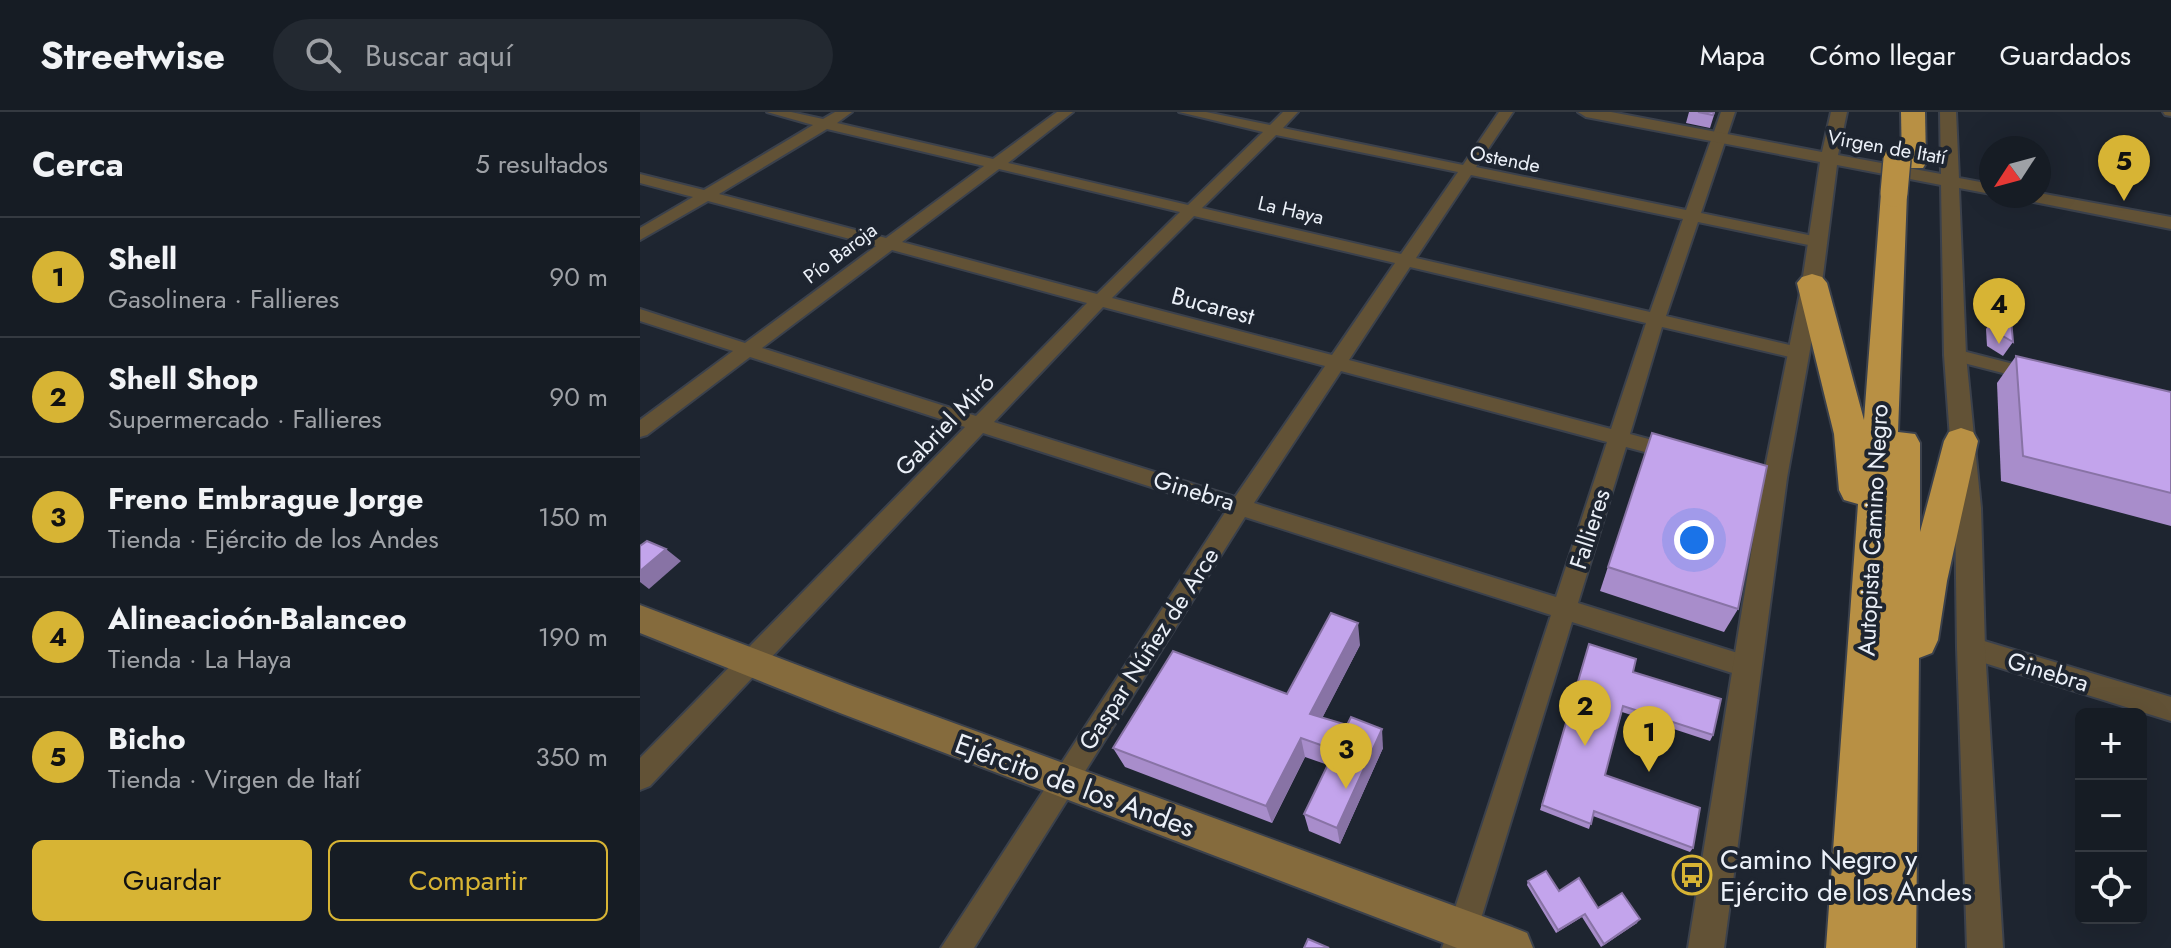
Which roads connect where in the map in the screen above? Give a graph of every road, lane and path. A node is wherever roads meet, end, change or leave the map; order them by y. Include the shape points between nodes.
1 (774, 112) edge
2 (845, 112) edge
3 (1066, 112) edge
4 (1186, 112) edge
5 (1291, 112) edge
6 (1506, 112) edge
7 (1586, 112) edge
8 (1728, 112) edge
9 (1839, 112) edge
10 (1898, 112) edge
11 (1913, 112) edge
12 (1948, 112) edge
13 (825, 124) junction
14 (1273, 130) junction
15 (1720, 138) junction
16 (1829, 159) junction
17 (996, 164) junction
18 (1468, 172) junction
19 (1904, 177) junction
20 (640, 178) edge
21 (1949, 181) junction
22 (1979, 187) edge
23 (706, 196) junction
24 (2051, 200) edge
25 (1193, 209) junction
26 (1692, 216) junction
27 (2171, 223) edge
28 (640, 235) edge
29 (1818, 242) junction
30 (889, 244) junction
31 (1409, 260) junction
32 (1812, 283) junction
33 (1099, 301) junction
34 (640, 315) edge
35 (1656, 319) junction
36 (748, 349) junction
37 (1798, 353) junction
38 (1955, 355) junction
39 (1338, 364) junction
40 (2047, 378) edge
41 (980, 425) junction
42 (640, 430) edge
43 (1620, 439) junction
44 (1961, 441) junction
45 (1697, 459) edge
46 (1241, 505) junction
47 (1565, 608) junction
48 (640, 619) edge
49 (1971, 648) junction
50 (1866, 653) junction
51 (752, 663) junction
52 (1748, 667) junction
53 (2171, 709) edge
54 (640, 777) edge
55 (1065, 779) junction
56 (1882, 809) junction
57 (1459, 940) edge
58 (956, 948) edge
59 (1512, 948) edge
60 (1706, 948) edge
61 (1852, 948) edge
62 (1890, 948) edge
63 (1985, 948) edge

1 - 13 street, La Haya
2 - 13 street
3 - 17 street, Pío Baroja
4 - 14 street, Ostende
5 - 14 street, Gabriel Miró
6 - 18 street, Gaspar Núñez de Arce
7 - 15 street, Virgen de Itatí
8 - 15 street, Fallieres
9 - 16 street
10 - 19 highway, Autopista Camino Negro
11 - 19 highway, Autopista Camino Negro
12 - 21 street
13 - 17 street, La Haya
13 - 23 street
14 - 18 street, Ostende
14 - 25 street, Gabriel Miró
15 - 16 street, Virgen de Itatí
15 - 26 street, Fallieres
16 - 21 street, Virgen de Itatí
16 - 29 street
17 - 25 street, La Haya
17 - 30 street, Pío Baroja
18 - 26 street, Ostende
18 - 31 street, Gaspar Núñez de Arce
19 - 50 highway, Autopista Camino Negro
19 - 56 highway, Autopista Camino Negro
20 - 23 street, Bucarest
21 - 22 street, Virgen de Itatí
21 - 38 street
23 - 28 street
23 - 30 street, Bucarest
24 - 27 street
25 - 31 street, La Haya
25 - 33 street, Gabriel Miró
26 - 29 street, Ostende
26 - 35 street, Fallieres
29 - 32 street
30 - 33 street, Bucarest
30 - 36 street, Pío Baroja
31 - 35 street, La Haya
31 - 39 street, Gaspar Núñez de Arce
32 - 37 street
32 - 50 highway via 1856,468
33 - 39 street, Bucarest
33 - 41 street, Gabriel Miró
34 - 36 street, Ginebra
35 - 37 street, La Haya
35 - 43 street, Fallieres
36 - 41 street, Ginebra
36 - 42 street, Pío Baroja
37 - 52 street via 1767,476
38 - 40 street
38 - 44 street
39 - 43 street, Bucarest
39 - 46 street, Gaspar Núñez de Arce
41 - 46 street, Ginebra
41 - 51 street, Gabriel Miró
43 - 45 street, Bucarest
43 - 47 street, Fallieres
44 - 49 street
44 - 56 highway
46 - 47 street, Ginebra
46 - 55 street, Gaspar Núñez de Arce
47 - 52 street, Ginebra
47 - 57 street, Fallieres
48 - 51 main road, Ejército de los Andes
49 - 53 street, Ginebra
49 - 63 street
50 - 56 highway, Autopista Camino Negro
51 - 54 street, Gabriel Miró
51 - 55 main road, Ejército de los Andes
52 - 60 street
55 - 57 main road, Ejército de los Andes
55 - 58 street, Gaspar Núñez de Arce
56 - 61 highway, Autopista Camino Negro
56 - 62 highway, Autopista Camino Negro
57 - 59 main road, Ejército de los Andes

